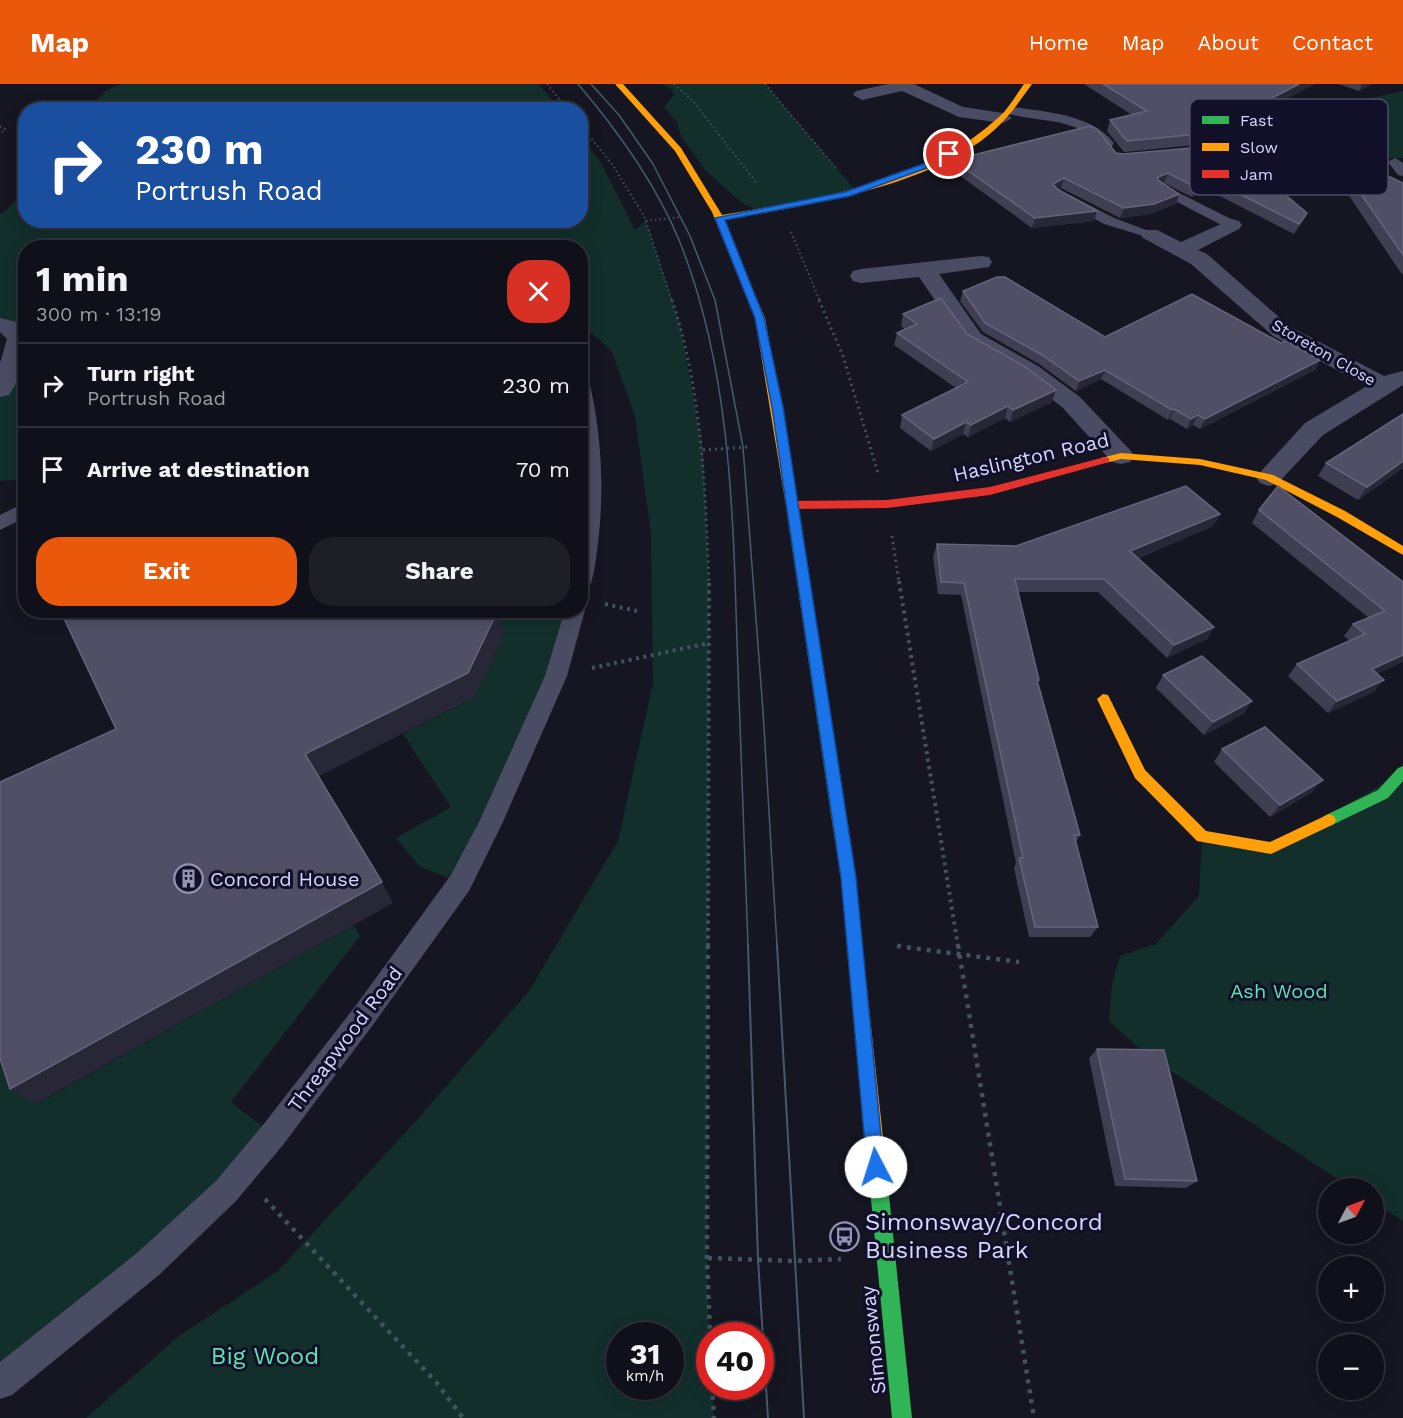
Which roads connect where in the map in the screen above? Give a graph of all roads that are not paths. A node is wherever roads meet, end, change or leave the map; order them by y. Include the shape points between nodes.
1 (619, 84) edge
2 (1028, 84) edge
3 (901, 85) edge
4 (862, 95) dead end
5 (1008, 114) junction
6 (1120, 158) edge
7 (1163, 189) edge
8 (1060, 194) edge
9 (720, 218) junction
10 (1232, 225) joint
11 (1150, 234) joint
12 (1181, 250) junction
13 (981, 262) dead end
14 (924, 270) junction
15 (861, 276) dead end
16 (0, 325) edge
17 (18, 337) edge
18 (18, 343) edge
19 (1393, 380) edge
20 (0, 390) edge
21 (588, 416) edge
22 (1121, 456) junction
23 (1269, 477) junction
24 (792, 505) junction
25 (18, 513) edge
26 (0, 524) edge
27 (588, 541) edge
28 (1403, 551) edge
29 (573, 618) edge
30 (1102, 699) dead end
31 (1403, 772) edge
32 (0, 1383) edge
33 (902, 1418) edge

1 - 9 street, Simonsway via 678,150
2 - 5 street
3 - 4 street
3 - 5 street via 959,111
5 - 6 lane via 1062,119 1100,134
5 - 9 street via 969,145 929,165 856,191
7 - 10 lane
8 - 11 lane via 1109,221
9 - 24 street, Simonsway via 760,318
10 - 12 street
11 - 12 street, Storeton Close
12 - 19 street, Storeton Close via 1199,259 1281,331
13 - 14 street
14 - 15 street
14 - 22 street via 973,339 1030,371 1071,402
16 - 17 street via 9,327
18 - 20 street
19 - 23 street via 1314,429
21 - 27 lane via 595,502
22 - 23 street, Haslington Road via 1200,462
22 - 24 street, Haslington Road via 990,491 887,504
23 - 28 street, Haslington Road
24 - 33 street, Simonsway via 848,878
25 - 26 lane
29 - 32 lane, Threapwood Road via 556,676 517,768 460,883 366,1013 226,1191 148,1264
30 - 31 street via 1140,774 1202,837 1271,848 1383,794

